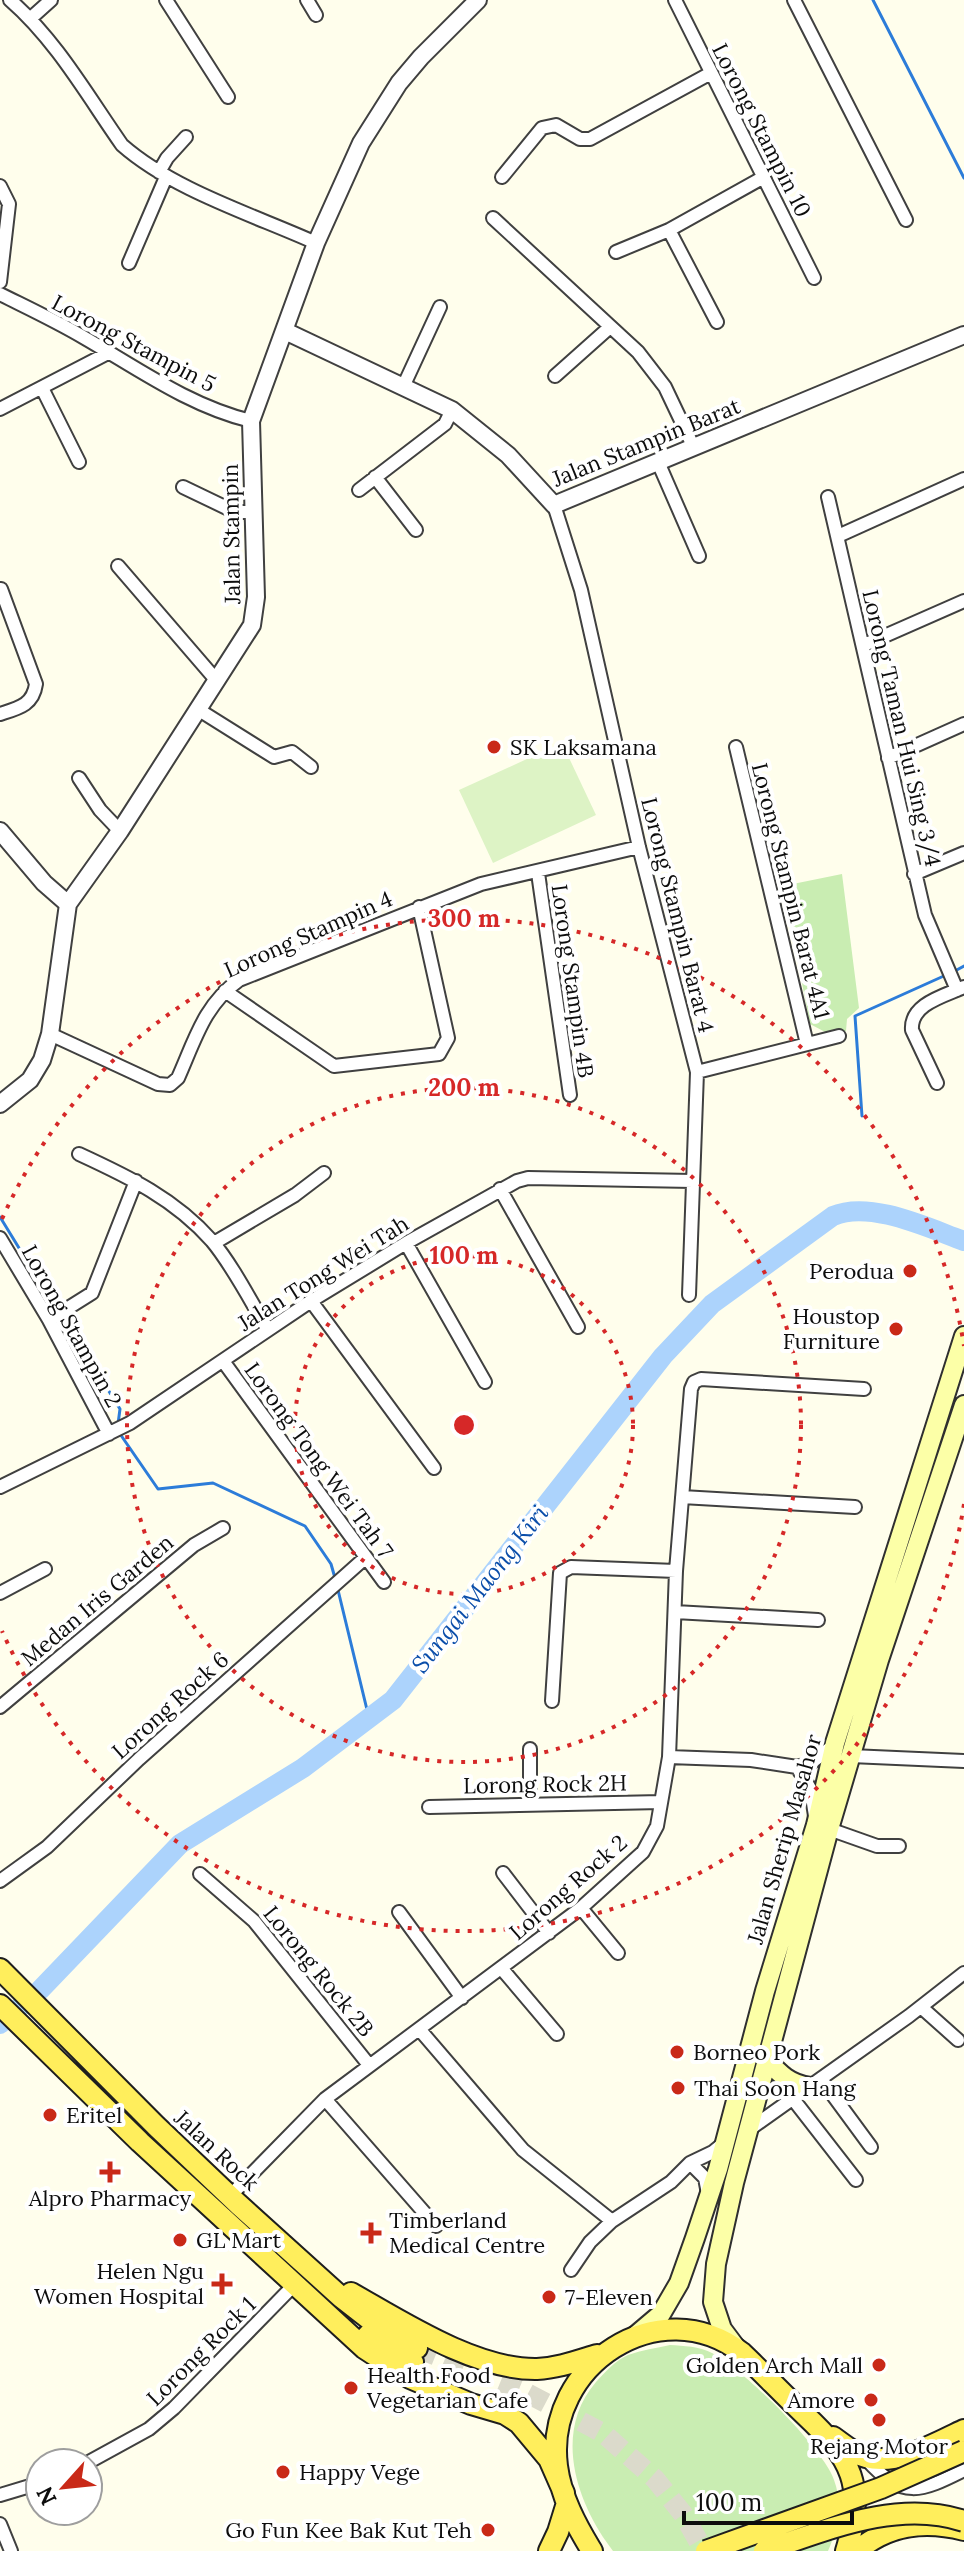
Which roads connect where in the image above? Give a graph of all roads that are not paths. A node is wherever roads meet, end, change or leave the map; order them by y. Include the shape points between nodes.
1 (10, 0) edge
2 (51, 0) edge
3 (166, 0) edge
4 (307, 0) edge
5 (478, 0) edge
6 (675, 0) edge
7 (794, 0) edge
8 (316, 15) dead end
9 (31, 18) junction
10 (711, 73) junction
11 (228, 97) dead end
12 (186, 137) dead end
13 (162, 174) junction
14 (502, 177) dead end
15 (764, 177) junction
16 (0, 186) edge
17 (493, 218) dead end
18 (906, 220) dead end
19 (669, 230) junction
20 (316, 243) junction
21 (616, 252) dead end
22 (129, 263) dead end
23 (814, 278) dead end
24 (0, 282) edge
25 (0, 294) edge
26 (440, 307) dead end
27 (717, 322) dead end
28 (610, 327) junction
29 (285, 331) junction
30 (964, 335) edge
31 (108, 353) junction
32 (555, 376) dead end
33 (403, 387) junction
34 (42, 388) junction
35 (0, 409) edge
36 (452, 410) junction
37 (251, 421) junction
38 (694, 448) junction
39 (79, 462) dead end
40 (658, 462) junction
41 (375, 477) junction
42 (964, 479) edge
43 (183, 487) dead end
44 (359, 490) dead end
45 (828, 497) dead end
46 (554, 505) junction
47 (253, 512) junction
48 (416, 530) dead end
49 (838, 536) junction
50 (699, 556) dead end
51 (118, 566) dead end
52 (1, 589) edge
53 (964, 601) edge
54 (864, 645) junction
55 (217, 681) junction
56 (199, 710) junction
57 (0, 714) edge
58 (964, 724) edge
59 (736, 747) dead end
60 (888, 758) junction
61 (311, 767) dead end
62 (79, 778) dead end
63 (0, 831) edge
64 (120, 831) junction
65 (639, 847) junction
66 (964, 853) edge
67 (538, 873) junction
68 (914, 874) junction
69 (68, 904) junction
70 (419, 907) junction
71 (958, 987) edge
72 (225, 991) junction
73 (50, 1034) junction
74 (839, 1036) dead end
75 (807, 1044) junction
76 (697, 1072) junction
77 (937, 1083) dead end
78 (570, 1095) dead end
79 (0, 1104) edge
80 (79, 1154) dead end
81 (324, 1173) dead end
82 (136, 1181) junction
83 (693, 1181) junction
84 (500, 1189) junction
85 (0, 1238) edge
86 (214, 1243) junction
87 (406, 1243) junction
88 (689, 1295) dead end
89 (311, 1301) junction
90 (53, 1318) junction
91 (578, 1327) dead end
92 (268, 1330) junction
93 (964, 1336) edge
94 (223, 1361) junction
95 (485, 1382) dead end
96 (864, 1389) dead end
97 (964, 1405) edge
98 (112, 1432) junction
99 (434, 1468) dead end
100 (0, 1487) edge
101 (682, 1497) junction
102 (855, 1507) dead end
103 (223, 1528) dead end
104 (365, 1558) junction
105 (45, 1569) dead end
106 (676, 1571) junction
107 (384, 1582) dead end
108 (0, 1593) edge
109 (675, 1612) junction
110 (818, 1620) dead end
111 (552, 1701) dead end
112 (0, 1707) edge
113 (835, 1743) junction
114 (530, 1749) dead end
115 (851, 1756) junction
116 (669, 1757) junction
117 (964, 1761) edge
118 (797, 1767) junction
119 (661, 1802) junction
120 (530, 1805) junction
121 (429, 1807) dead end
122 (823, 1827) junction
123 (899, 1846) dead end
124 (503, 1873) dead end
125 (200, 1874) dead end
126 (0, 1881) edge
127 (581, 1908) junction
128 (399, 1912) dead end
129 (549, 1933) junction
130 (618, 1953) dead end
131 (502, 1969) junction
132 (4, 1973) edge
133 (964, 1973) edge
134 (462, 1998) junction
135 (0, 2005) edge
136 (921, 2007) junction
137 (420, 2030) junction
138 (557, 2034) dead end
139 (958, 2040) dead end
140 (766, 2059) junction
141 (369, 2065) junction
142 (815, 2083) junction
143 (325, 2099) junction
144 (793, 2099) junction
145 (747, 2131) junction
146 (726, 2141) junction
147 (871, 2147) dead end
148 (690, 2163) junction
149 (856, 2180) dead end
150 (230, 2196) junction
151 (708, 2198) junction
152 (612, 2221) junction
153 (436, 2226) dead end
154 (571, 2270) dead end
155 (326, 2281) junction
156 (295, 2284) junction
157 (630, 2340) junction
158 (737, 2349) junction
159 (608, 2351) junction
160 (817, 2425) junction
161 (964, 2430) edge
162 (964, 2451) edge
163 (104, 2454) edge
164 (864, 2457) junction
165 (964, 2470) edge
166 (24, 2488) edge
167 (0, 2495) edge
168 (566, 2498) junction
169 (964, 2521) edge
170 (0, 2524) edge
171 (964, 2530) edge
172 (11, 2551) edge
173 (549, 2551) edge
174 (592, 2551) edge
175 (706, 2551) edge
176 (764, 2551) edge
177 (846, 2551) edge
178 (857, 2551) edge

1 - 9 street
2 - 9 street
3 - 11 street
4 - 8 street
5 - 20 street, Jalan Stampin via 399,83 361,143
6 - 10 street, Lorong Stampin 10
7 - 18 street
9 - 13 street via 122,145
10 - 14 street via 590,139 556,125 542,128
10 - 15 street, Lorong Stampin 10
12 - 13 street via 167,158
13 - 20 street
13 - 22 street
15 - 19 street
15 - 23 street, Lorong Stampin 10
16 - 24 street via 9,204
17 - 28 street
19 - 21 street
19 - 27 street
20 - 29 street, Jalan Stampin
25 - 31 street, Lorong Stampin 5
26 - 33 street
28 - 32 street
28 - 38 street via 665,387
29 - 33 street, Jalan Stampin Barat
29 - 37 street, Jalan Stampin
30 - 38 street, Jalan Stampin Barat
31 - 34 street
31 - 37 street, Lorong Stampin 5 via 142,375
33 - 36 street, Jalan Stampin Barat
34 - 35 street
34 - 39 street
36 - 41 street via 445,424
36 - 46 street, Jalan Stampin Barat via 508,455
37 - 47 street, Jalan Stampin
38 - 40 street, Jalan Stampin Barat
40 - 46 street, Jalan Stampin Barat
40 - 50 street
41 - 44 street
41 - 48 street
42 - 49 street
43 - 47 street via 235,512
45 - 49 street, Lorong Taman Hui Sing 3/4
46 - 65 street, Lorong Stampin Barat 4 via 581,590
47 - 55 street, Jalan Stampin via 255,612 246,638
49 - 54 street, Lorong Taman Hui Sing 3/4
51 - 55 street
52 - 57 street via 36,684 26,705
53 - 54 street
54 - 60 street, Lorong Taman Hui Sing 3/4
55 - 56 street, Jalan Stampin
56 - 61 street via 274,757 292,752
56 - 64 street, Jalan Stampin
58 - 60 street
59 - 75 street, Lorong Stampin Barat 4A1
60 - 68 street, Lorong Taman Hui Sing 3/4
62 - 64 street
63 - 69 street
64 - 69 street, Jalan Stampin
65 - 67 street, Lorong Stampin 4
65 - 76 street, Lorong Stampin Barat 4
66 - 68 street
67 - 70 street, Lorong Stampin 4 via 481,884
67 - 78 street, Lorong Stampin 4B
68 - 71 street, Lorong Taman Hui Sing 3/4 via 944,965
69 - 73 street, Jalan Stampin
70 - 72 street, Lorong Stampin 4 via 239,980
70 - 72 street via 448,1038 439,1054 334,1066
71 - 77 street via 922,1007 911,1022
72 - 73 street, Lorong Stampin 4 via 209,1008 170,1085
73 - 79 street, Jalan Stampin via 30,1080
74 - 75 street
75 - 76 street
76 - 83 street, Lorong Stampin Barat 4
80 - 82 street
81 - 86 street
82 - 86 street via 181,1210
82 - 90 street via 92,1293
83 - 84 street, Jalan Tong Wei Tah via 528,1178
83 - 88 street, Lorong Stampin Barat 4
84 - 87 street, Jalan Tong Wei Tah
84 - 91 street
85 - 90 street, Lorong Stampin 2
86 - 92 street
87 - 89 street, Jalan Tong Wei Tah
87 - 95 street
89 - 92 street, Jalan Tong Wei Tah
89 - 99 street
90 - 98 street, Lorong Stampin 2
92 - 94 street, Jalan Tong Wei Tah
93 - 113 main road, Jalan Sherip Masahor
94 - 98 street, Jalan Tong Wei Tah
94 - 104 street, Lorong Tong Wei Tah 7
96 - 101 street, Lorong Rock 2 via 694,1382
97 - 115 main road, Jalan Sherip Masahor
98 - 100 street, Jalan Tong Wei Tah
101 - 102 street
101 - 106 street, Lorong Rock 2
103 - 112 street, Medan Iris Garden via 194,1545
104 - 107 street, Lorong Tong Wei Tah 7
104 - 126 street, Lorong Rock 6 via 47,1847
105 - 108 street
106 - 109 street, Lorong Rock 2
106 - 111 street via 571,1567 560,1573
109 - 110 street
109 - 116 street, Lorong Rock 2
113 - 118 street
113 - 122 main road, Jalan Sherip Masahor
114 - 120 street
115 - 117 street
115 - 122 main road, Jalan Sherip Masahor via 838,1761 820,1822
116 - 118 street
116 - 119 street, Lorong Rock 2
118 - 122 street
119 - 120 street, Lorong Rock 2H
119 - 127 street, Lorong Rock 2 via 657,1826 643,1852
120 - 121 street, Lorong Rock 2H
122 - 123 street via 877,1846
122 - 140 main road, Jalan Sherip Masahor
122 - 146 main road, Jalan Sherip Masahor via 765,1991
124 - 129 street
125 - 141 street, Lorong Rock 2B via 254,1921
127 - 129 street, Lorong Rock 2
127 - 130 street
128 - 134 street
129 - 131 street, Lorong Rock 2
131 - 134 street, Lorong Rock 2
131 - 138 street
132 - 150 main road, Jalan Rock
133 - 136 street
134 - 137 street, Lorong Rock 2
135 - 156 main road, Jalan Rock
136 - 139 street
136 - 142 street
137 - 141 street, Lorong Rock 2
137 - 152 street via 523,2150
140 - 142 main road via 797,2085
140 - 145 main road, Jalan Sherip Masahor
141 - 143 street, Lorong Rock 2
142 - 144 street
142 - 147 street
143 - 150 street, Lorong Rock 2
143 - 153 street
144 - 145 street
144 - 149 street
145 - 158 main road, Jalan Sherip Masahor via 716,2264 713,2302 722,2329
146 - 148 street
146 - 151 main road, Jalan Sherip Masahor
148 - 151 street via 705,2178
148 - 152 street
150 - 155 main road, Jalan Rock
151 - 157 main road, Jalan Sherip Masahor via 679,2283 661,2314
152 - 154 street
155 - 156 main road, Jalan Rock via 415,2355 388,2348
155 - 159 main road via 448,2345 507,2367 538,2369
156 - 163 street, Lorong Rock 1 via 174,2408
156 - 168 main road, Jalan Rock via 391,2367 519,2423 549,2459
157 - 158 main road via 690,2330 718,2337
157 - 159 main road
158 - 160 main road
159 - 168 main road via 589,2365 566,2402 557,2452
160 - 164 main road
160 - 177 main road via 842,2454 854,2486 856,2508
161 - 164 main road via 899,2456
162 - 175 main road, bridge via 881,2488
164 - 165 street via 902,2488 915,2490
166 - 167 street
168 - 173 main road
168 - 174 main road, Jalan Rock
169 - 176 main road, bridge via 924,2514 869,2518
170 - 172 street
171 - 178 main road via 940,2525 897,2528

